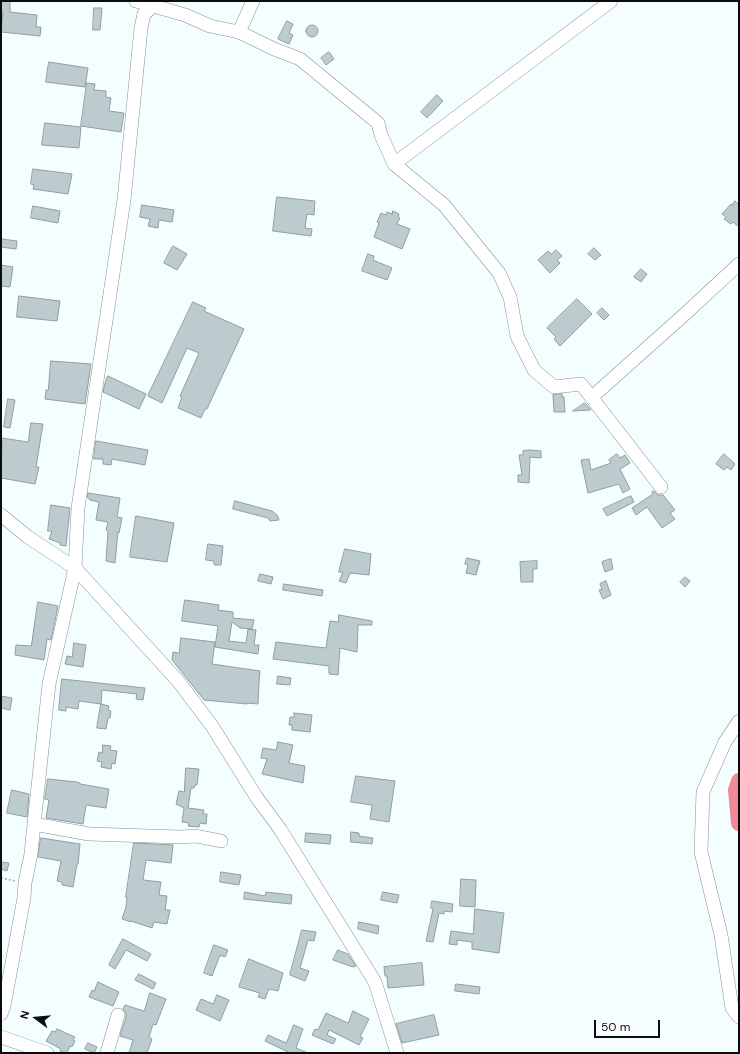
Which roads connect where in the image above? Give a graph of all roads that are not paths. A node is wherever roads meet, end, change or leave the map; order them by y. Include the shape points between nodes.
1 (136, 1) edge
2 (253, 1) edge
3 (611, 1) edge
4 (155, 3) edge
5 (239, 32) junction
6 (394, 164) junction
7 (739, 264) edge
8 (592, 397) junction
9 (661, 487) dead end
10 (1, 515) edge
11 (75, 568) junction
12 (739, 721) edge
13 (34, 824) junction
14 (221, 841) dead end
15 (1, 1014) edge
16 (118, 1014) dead end
17 (739, 1017) edge
18 (1, 1037) edge
19 (47, 1053) edge
20 (107, 1053) edge
21 (397, 1053) edge

1 - 4 street
2 - 5 street
3 - 6 street
4 - 5 street via 210,26
4 - 11 street via 144,14 141,28 124,200 78,508
5 - 6 street via 300,59 378,123
6 - 8 street via 444,205 498,273 510,297 517,336 534,370 554,387 582,384
7 - 8 street
8 - 9 street
10 - 11 street via 28,537
11 - 13 street via 50,684
11 - 21 street via 178,681 212,726 257,798 280,829 375,982
12 - 17 street via 725,742 703,792 700,852 721,935 732,1008
13 - 14 street via 89,834 196,836
13 - 15 street via 24,898
16 - 20 street
18 - 19 street

